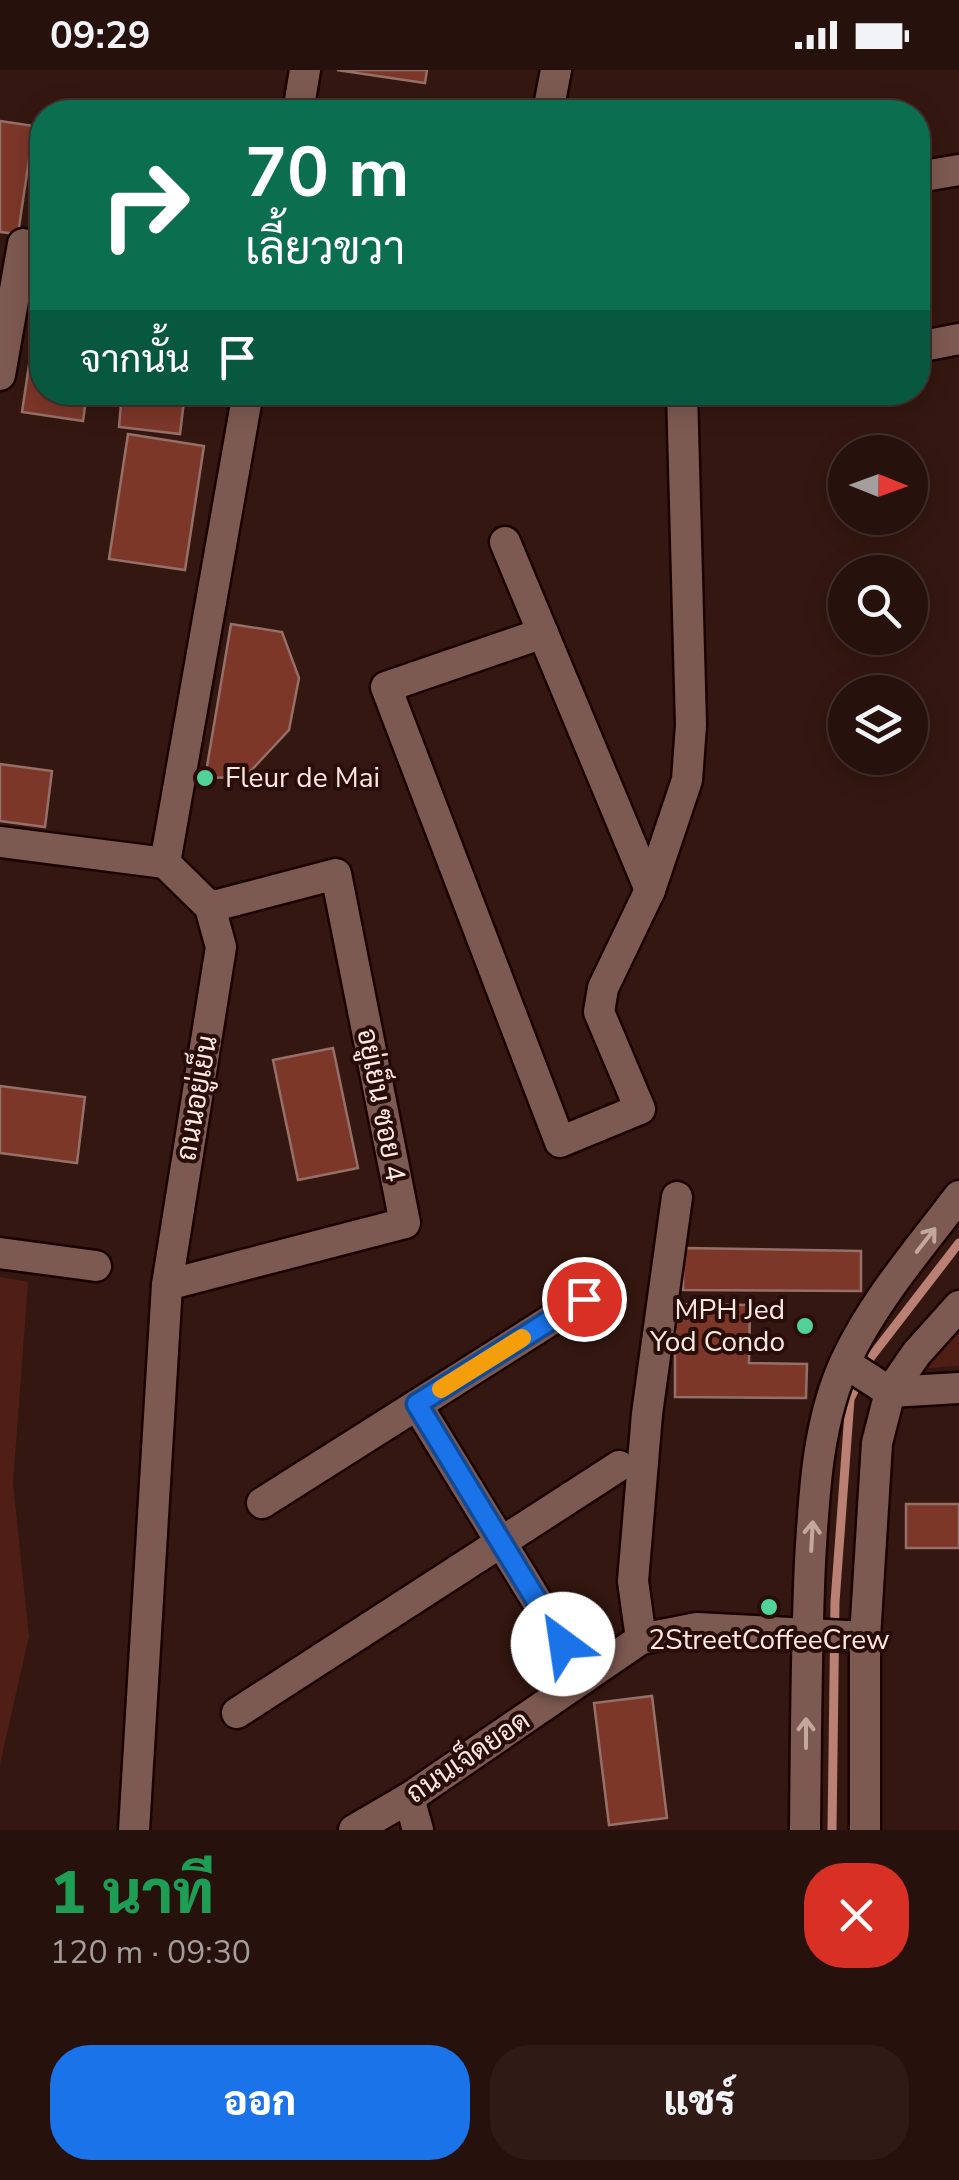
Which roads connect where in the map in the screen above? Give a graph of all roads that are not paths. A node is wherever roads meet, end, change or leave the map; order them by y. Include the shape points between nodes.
1 (306, 70) edge
2 (556, 70) edge
3 (300, 100) edge
4 (550, 100) edge
5 (959, 170) edge
6 (930, 175) edge
7 (22, 244) edge
8 (4, 322) edge
9 (959, 339) edge
10 (930, 345) edge
11 (0, 374) edge
12 (246, 405) edge
13 (682, 405) edge
14 (505, 542) dead end
15 (543, 633) junction
16 (0, 842) edge
17 (165, 864) junction
18 (650, 890) junction
19 (210, 907) junction
20 (959, 1196) edge
21 (677, 1197) dead end
22 (0, 1253) edge
23 (96, 1266) dead end
24 (167, 1285) junction
25 (584, 1299) dead end
26 (959, 1306) edge
27 (845, 1363) junction
28 (959, 1388) edge
29 (890, 1392) junction
30 (417, 1404) junction
31 (619, 1466) dead end
32 (262, 1504) dead end
33 (501, 1542) junction
34 (807, 1633) junction
35 (865, 1636) junction
36 (641, 1639) junction
37 (584, 1678) junction
38 (237, 1713) dead end
39 (409, 1798) junction
40 (134, 1830) edge
41 (354, 1830) edge
42 (418, 1830) edge
43 (805, 1830) edge
44 (865, 1830) edge

1 - 3 street
2 - 4 street
5 - 6 street
7 - 8 street
8 - 11 street
9 - 10 street
12 - 17 street
13 - 18 street via 692,726 687,780
14 - 15 street
15 - 18 street
15 - 18 street via 386,686 560,1142 640,1110 600,1012 603,988
16 - 17 street
17 - 19 street
19 - 24 street, ถนนอยู่เย็น via 221,947
19 - 24 street, อยู่เย็น ซอย 4 via 336,874 404,1222
27 -> 20 street via 876,1305
21 - 36 street via 646,1414 633,1580
22 - 23 street
24 - 40 street, ถนนอยู่เย็น
25 - 30 street
26 - 29 street
27 - 29 street
34 -> 27 street via 814,1501 826,1420
28 - 29 street
29 - 35 street via 877,1444
30 - 32 street
30 - 33 street
31 - 33 street
33 - 37 street
33 - 38 street
34 - 35 street, ถนนเจ็ดยอด
34 - 36 street, ถนนเจ็ดยอด via 697,1628
43 -> 34 street
35 - 44 street
36 - 37 street, ถนนเจ็ดยอด
37 - 39 street, ถนนเจ็ดยอด
39 - 41 street, ถนนเจ็ดยอด
39 - 42 street

